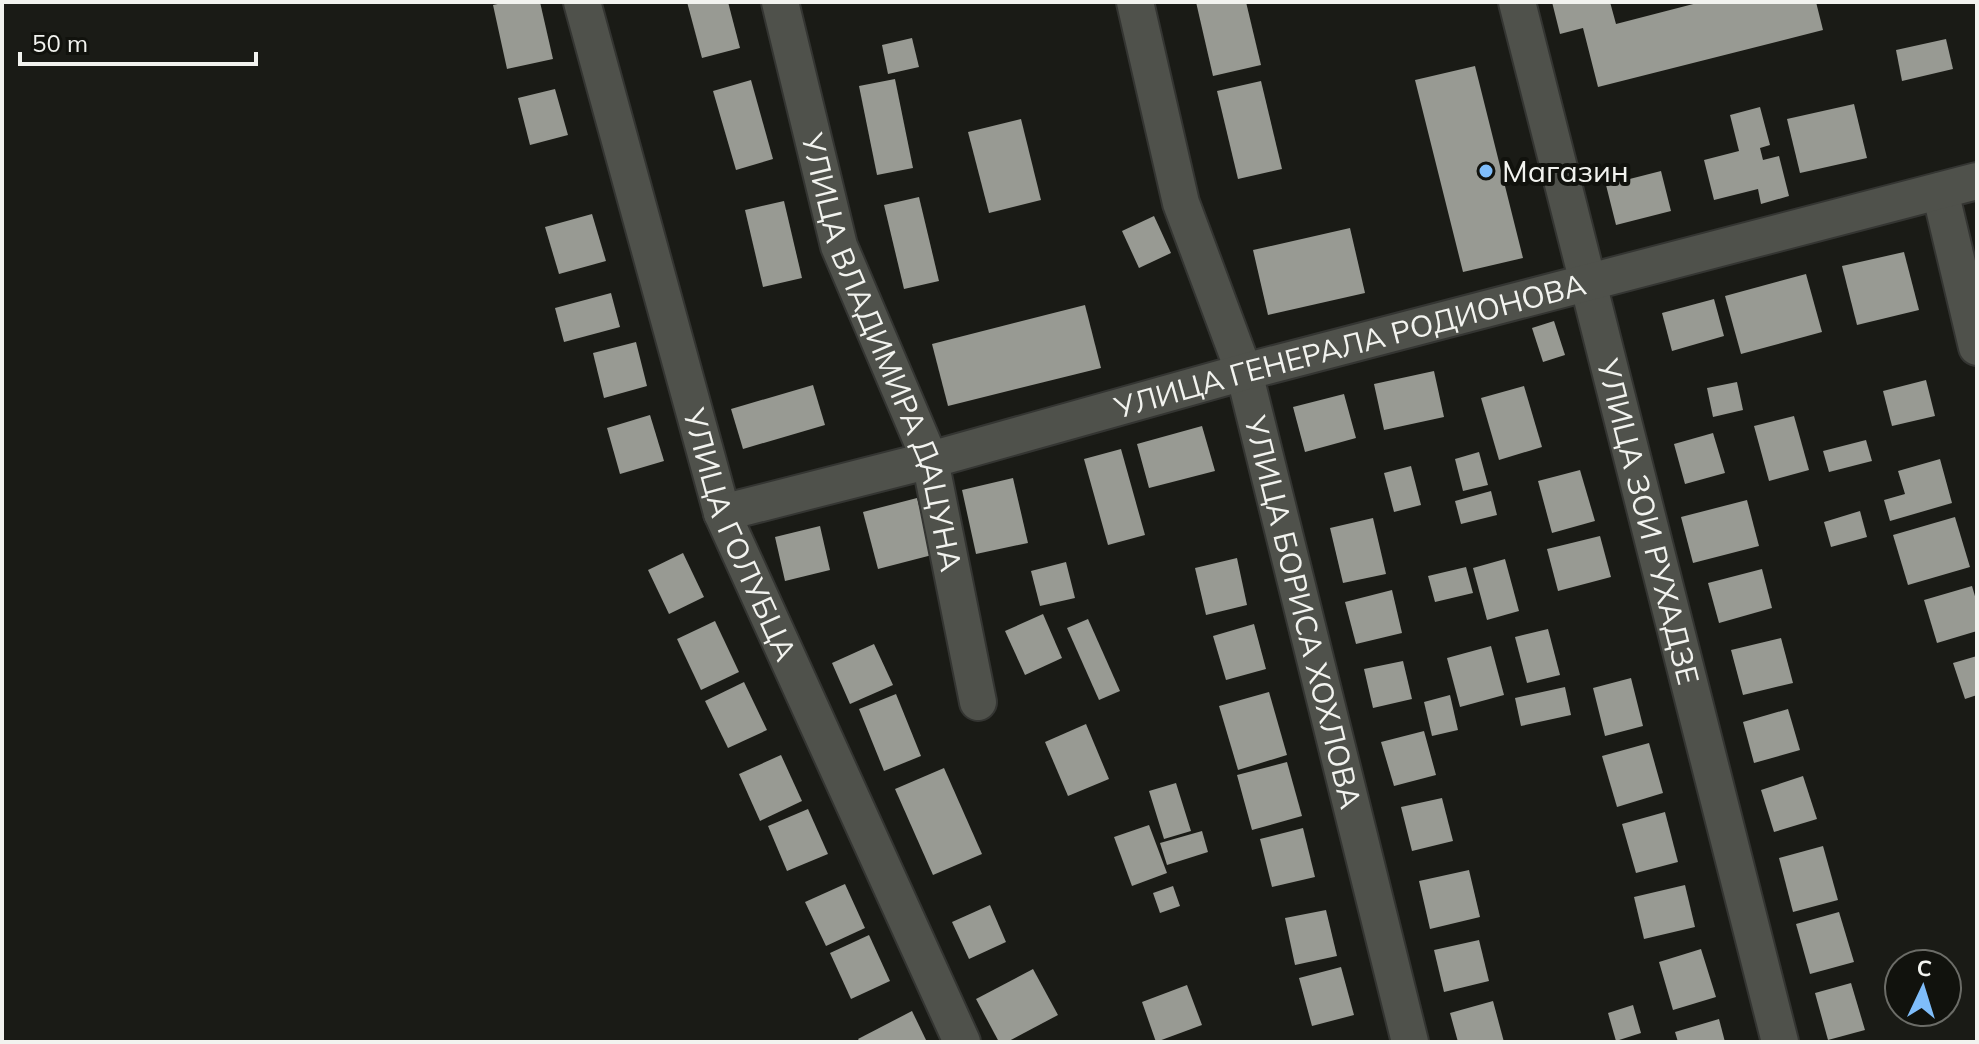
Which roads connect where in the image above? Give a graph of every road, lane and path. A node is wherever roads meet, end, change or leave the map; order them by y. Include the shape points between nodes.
1 (582, 2) edge
2 (780, 2) edge
3 (1135, 2) edge
4 (1517, 2) edge
5 (1977, 181) edge
6 (1940, 191) junction
7 (1588, 284) junction
8 (1977, 347) edge
9 (1244, 372) junction
10 (930, 460) junction
11 (722, 513) junction
12 (978, 702) dead end
13 (962, 1042) edge
14 (1410, 1042) edge
15 (1780, 1042) edge

1 - 11 street, УЛИЦА ГОЛУБЦА
2 - 10 street, УЛИЦА ВЛАДИМИРА ДАЦУНА via 839,246
3 - 9 street, УЛИЦА БОРИСА ХОХЛОВА via 1181,203
4 - 7 street, УЛИЦА ЗОИ РУХАДЗЕ
5 - 6 street, УЛИЦА ГЕНЕРАЛА РОДИОНОВА
6 - 7 street, УЛИЦА ГЕНЕРАЛА РОДИОНОВА
6 - 8 street
7 - 9 street, УЛИЦА ГЕНЕРАЛА РОДИОНОВА
7 - 15 street, УЛИЦА ЗОИ РУХАДЗЕ
9 - 10 street, УЛИЦА ГЕНЕРАЛА РОДИОНОВА
9 - 14 street, УЛИЦА БОРИСА ХОХЛОВА
10 - 11 street, УЛИЦА ГЕНЕРАЛА РОДИОНОВА
10 - 12 street, УЛИЦА ВЛАДИМИРА ДАЦУНА
11 - 13 street, УЛИЦА ГОЛУБЦА

